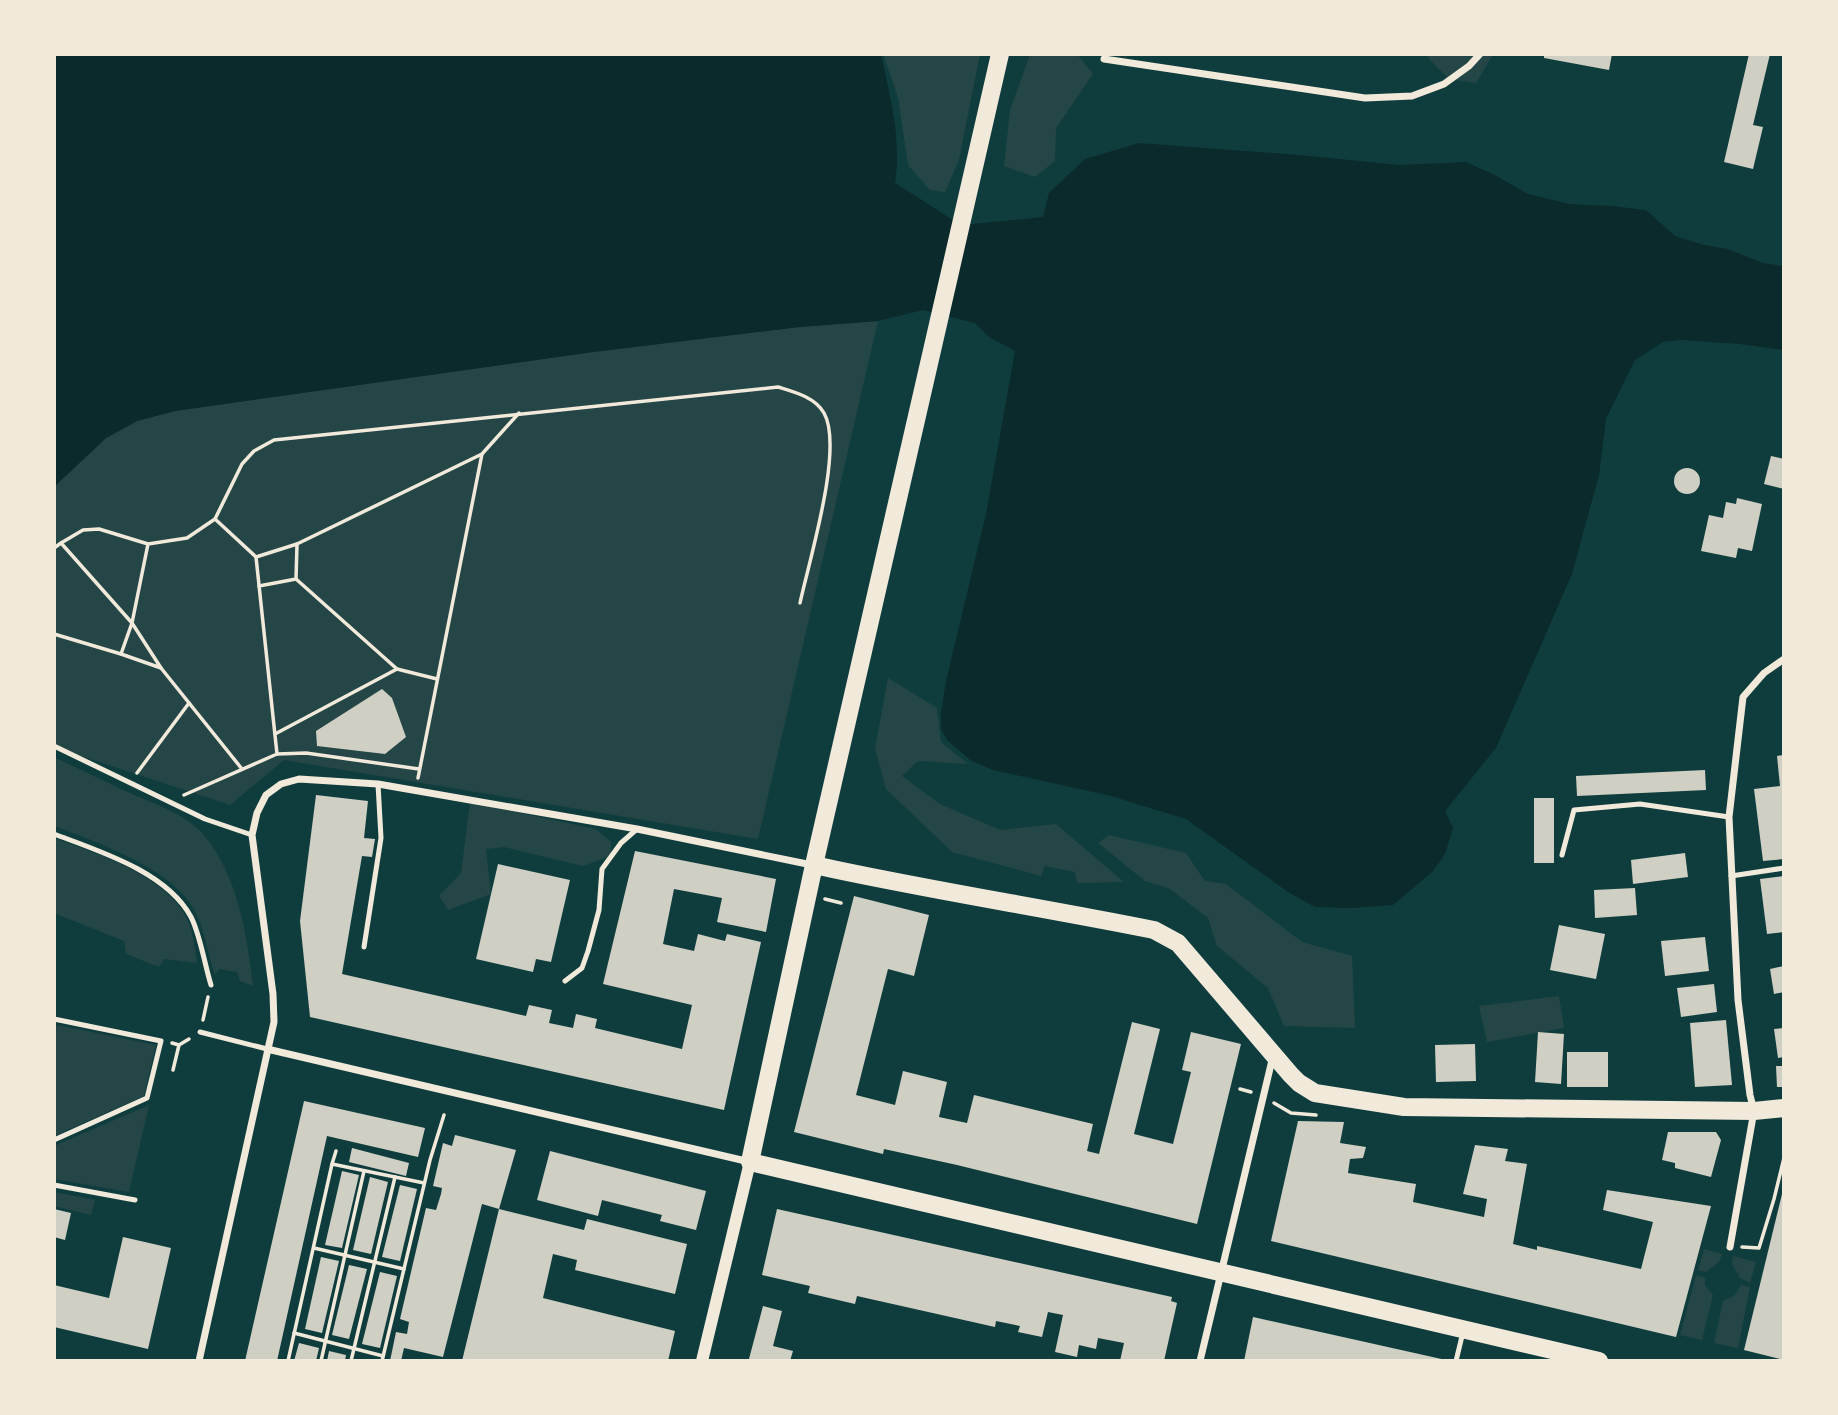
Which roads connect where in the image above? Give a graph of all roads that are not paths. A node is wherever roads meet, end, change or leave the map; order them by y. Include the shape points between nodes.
1 (1000, 54) edge
2 (1480, 54) edge
3 (1104, 59) dead end
4 (1784, 659) edge
5 (54, 746) edge
6 (379, 784) junction
7 (1729, 817) junction
8 (636, 829) junction
9 (54, 834) edge
10 (252, 835) junction
11 (1562, 855) dead end
12 (814, 865) junction
13 (1784, 868) edge
14 (1731, 876) junction
15 (364, 947) dead end
16 (565, 981) dead end
17 (211, 985) road end
18 (54, 1018) edge
19 (200, 1032) road end
20 (267, 1049) junction
21 (1273, 1055) junction
22 (1784, 1108) edge
23 (1754, 1111) junction
24 (54, 1140) edge
25 (750, 1162) junction
26 (54, 1185) edge
27 (135, 1200) dead end
28 (1730, 1247) road end
29 (1220, 1271) junction
30 (1463, 1329) junction
31 (199, 1361) edge
32 (702, 1361) edge
33 (1200, 1361) edge
34 (1456, 1361) edge
35 (1599, 1361) edge

1 - 12 main road
2 - 3 street via 1444,84 1412,96 1365,98
4 - 7 street via 1763,673 1743,697
5 - 10 lane via 205,819
6 - 8 street
6 - 10 street via 299,779 281,784 266,796
6 - 15 lane via 381,838
7 - 11 lane via 1640,804 1574,810
7 - 14 street
8 - 12 street
8 - 16 lane via 602,869 588,951 582,968
9 - 17 lane via 127,864 170,890 192,920
10 - 20 street via 273,994 274,1022
12 - 21 main road via 1154,930 1178,943
12 - 25 main road
13 - 14 lane
14 - 23 street via 1738,1000
18 - 24 lane via 161,1041 147,1098
19 - 20 lane
20 - 25 street
20 - 31 street
21 - 23 main road via 1315,1093 1404,1107
21 - 29 street
22 - 23 main road
23 - 28 street
25 - 29 main road
25 - 32 street
26 - 27 lane
29 - 30 main road
29 - 33 street
30 - 34 lane
30 - 35 main road

